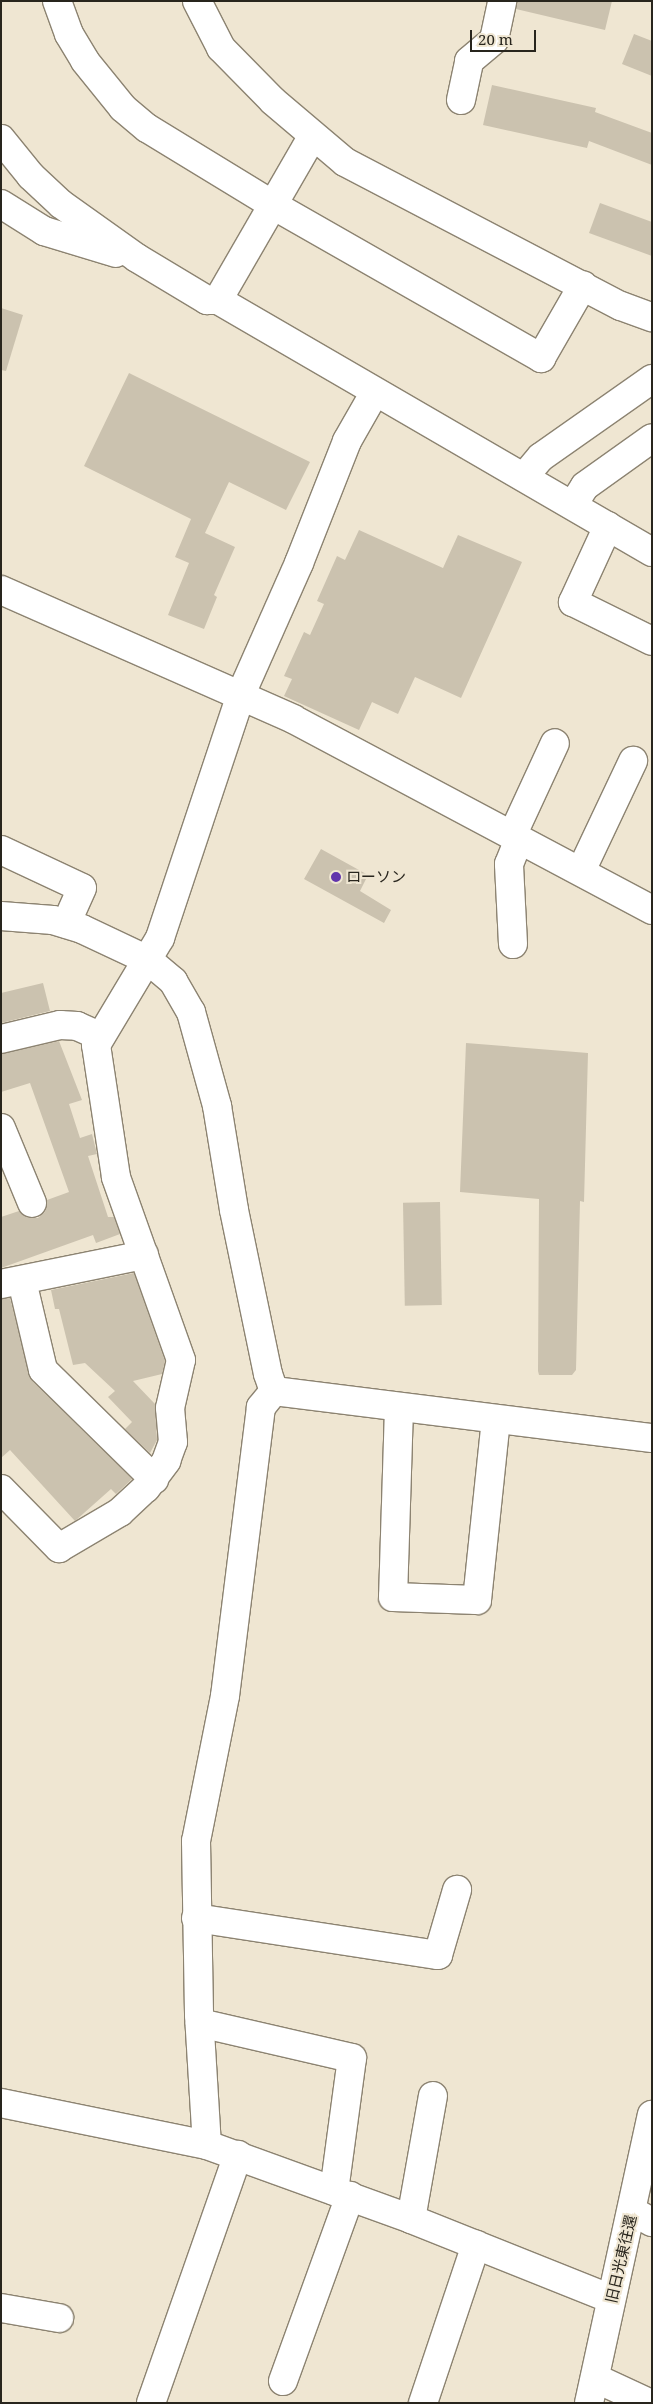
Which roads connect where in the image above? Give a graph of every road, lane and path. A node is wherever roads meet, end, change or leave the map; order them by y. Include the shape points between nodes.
1 (57, 1) edge
2 (197, 1) edge
3 (502, 1) edge
4 (461, 100) dead end
5 (312, 136) junction
6 (1, 140) edge
7 (1, 204) edge
8 (273, 205) junction
9 (136, 258) junction
10 (583, 285) junction
11 (218, 300) junction
12 (649, 309) edge
13 (652, 379) edge
14 (375, 392) junction
15 (652, 438) edge
16 (524, 477) junction
17 (572, 505) junction
18 (608, 526) junction
19 (652, 552) edge
20 (1, 590) edge
21 (652, 641) edge
22 (241, 694) junction
23 (555, 743) dead end
24 (633, 761) dead end
25 (516, 837) junction
26 (1, 850) edge
27 (581, 871) junction
28 (652, 910) edge
29 (1, 916) edge
30 (66, 924) junction
31 (513, 944) dead end
32 (148, 960) junction
33 (100, 1036) junction
34 (1, 1039) edge
35 (1, 1128) edge
36 (32, 1203) dead end
37 (144, 1255) junction
38 (12, 1283) edge
39 (274, 1391) junction
40 (399, 1408) junction
41 (496, 1420) junction
42 (652, 1438) edge
43 (154, 1480) junction
44 (1, 1489) edge
45 (457, 1890) dead end
46 (196, 1918) junction
47 (200, 2024) junction
48 (432, 2096) dead end
49 (1, 2102) edge
50 (652, 2115) edge
51 (207, 2145) junction
52 (238, 2155) junction
53 (342, 2193) junction
54 (642, 2216) edge
55 (411, 2218) junction
56 (476, 2245) junction
57 (611, 2299) junction
58 (1, 2308) edge
59 (59, 2318) dead end
60 (283, 2381) dead end
61 (592, 2390) edge
62 (151, 2403) edge
63 (424, 2403) edge
64 (649, 2403) edge

1 - 8 street via 69,34 85,61 124,108 147,128
2 - 5 street via 221,48
3 - 4 street via 494,40 469,61
5 - 8 street
5 - 10 street via 361,172
6 - 9 street via 31,176 61,204
7 - 9 street via 44,231
8 - 10 street via 541,358
8 - 11 street
9 - 11 street via 207,300
10 - 12 street
11 - 14 street
13 - 16 street via 541,457
14 - 16 street
14 - 22 street via 347,441 299,563
15 - 17 street via 585,486
16 - 17 street
17 - 18 street
18 - 19 street
18 - 21 street via 573,602
20 - 22 street
22 - 25 street
22 - 32 street via 160,938
23 - 25 street
24 - 27 street
25 - 27 street
25 - 31 street via 509,864
26 - 30 street via 82,888
27 - 28 street
29 - 30 street via 28,916
30 - 32 street
32 - 33 street
32 - 39 street via 173,981 191,1012 202,1049 217,1106 234,1210
33 - 34 street via 77,1026 60,1024
33 - 37 street via 96,1045 97,1060 116,1177
35 - 36 street
37 - 38 street
37 - 43 street via 181,1360 170,1408 172,1442 166,1462
38 - 43 street via 43,1370
39 - 40 street
39 - 46 street via 261,1407 259,1418 225,1696 196,1841
40 - 41 street
40 - 41 street via 393,1597 477,1600
41 - 42 street
43 - 44 street via 120,1512 59,1548
45 - 46 street via 438,1954
46 - 47 street
47 - 51 street
47 - 53 street via 352,2058
48 - 55 street
49 - 51 street
50 - 54 street, 旧日光東往還
51 - 52 street
52 - 53 street
52 - 62 street
53 - 55 street
53 - 60 street
54 - 57 street, 旧日光東往還
55 - 56 street
56 - 57 street
56 - 63 street
57 - 61 street, 旧日光東往還
58 - 59 street
61 - 64 street

